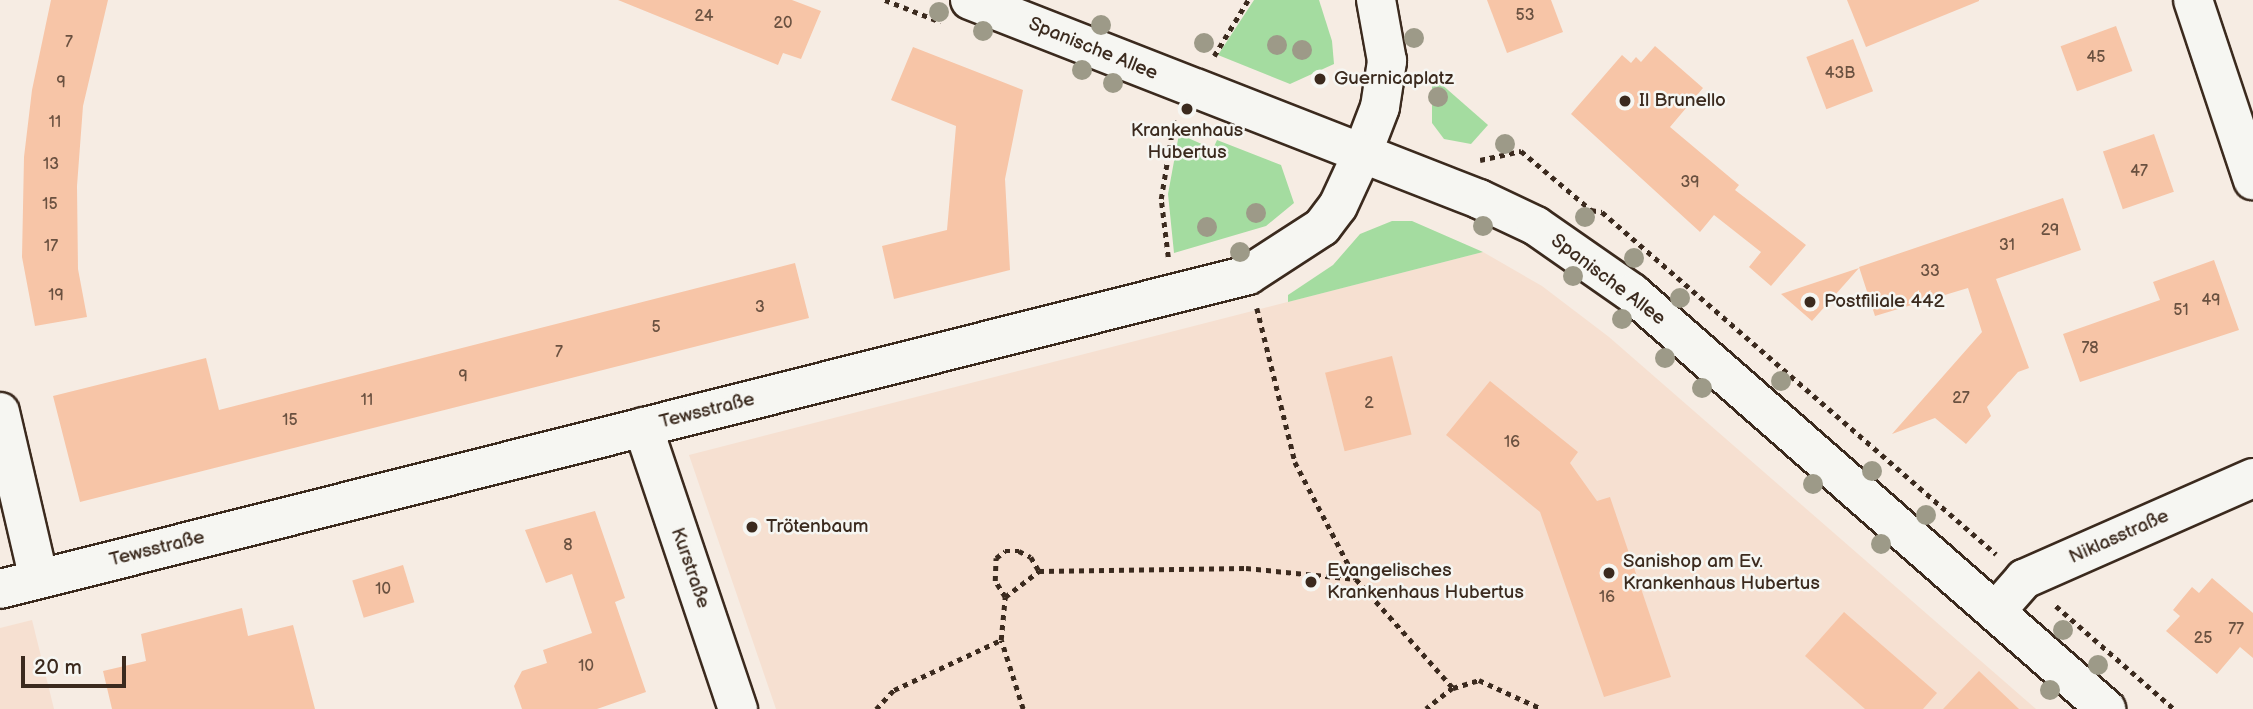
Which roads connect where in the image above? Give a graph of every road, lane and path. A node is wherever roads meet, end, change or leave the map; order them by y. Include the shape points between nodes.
1 (970, 0) edge
2 (1248, 0) edge
3 (1376, 0) edge
4 (2193, 0) edge
5 (1213, 57) dead end
6 (1175, 114) dead end
7 (1362, 154) junction
8 (1476, 161) dead end
9 (2253, 180) edge
10 (1168, 261) dead end
11 (1255, 304) dead end
12 (0, 412) edge
13 (643, 427) junction
14 (2253, 478) edge
15 (1999, 557) dead end
16 (1039, 571) junction
17 (39, 579) junction
18 (1356, 579) junction
19 (0, 589) edge
20 (1005, 597) junction
21 (2046, 598) dead end
22 (1996, 611) junction
23 (1001, 640) junction
24 (1453, 688) junction
25 (738, 709) edge
26 (876, 709) edge
27 (1023, 709) edge
28 (1426, 709) edge
29 (1542, 709) edge
30 (2106, 709) edge
31 (2174, 709) edge

1 - 7 street, Spanische Allee
2 - 5 path
3 - 7 street, Tewsstraße via 1387,61 1380,107
4 - 9 street
6 - 10 path via 1161,199
7 - 13 street, Tewsstraße via 1338,206 1322,227 1248,275
7 - 22 street, Spanische Allee via 1479,199 1536,226 1584,257 1632,293
8 - 15 path via 1521,151 1591,210 1602,212
11 - 18 path via 1295,462
12 - 17 street
13 - 17 street, Tewsstraße
13 - 25 street, Kurstraße
14 - 22 street, Niklasstraße via 2024,579
16 - 18 path via 1246,568
16 - 20 path
16 - 20 path via 1031,557 1005,551 996,558 995,581
17 - 19 street, Tewsstraße
18 - 24 path
20 - 23 path
21 - 31 path
22 - 30 street, Spanische Allee
23 - 26 path via 894,690
23 - 27 path
24 - 28 path
24 - 29 path via 1479,680

